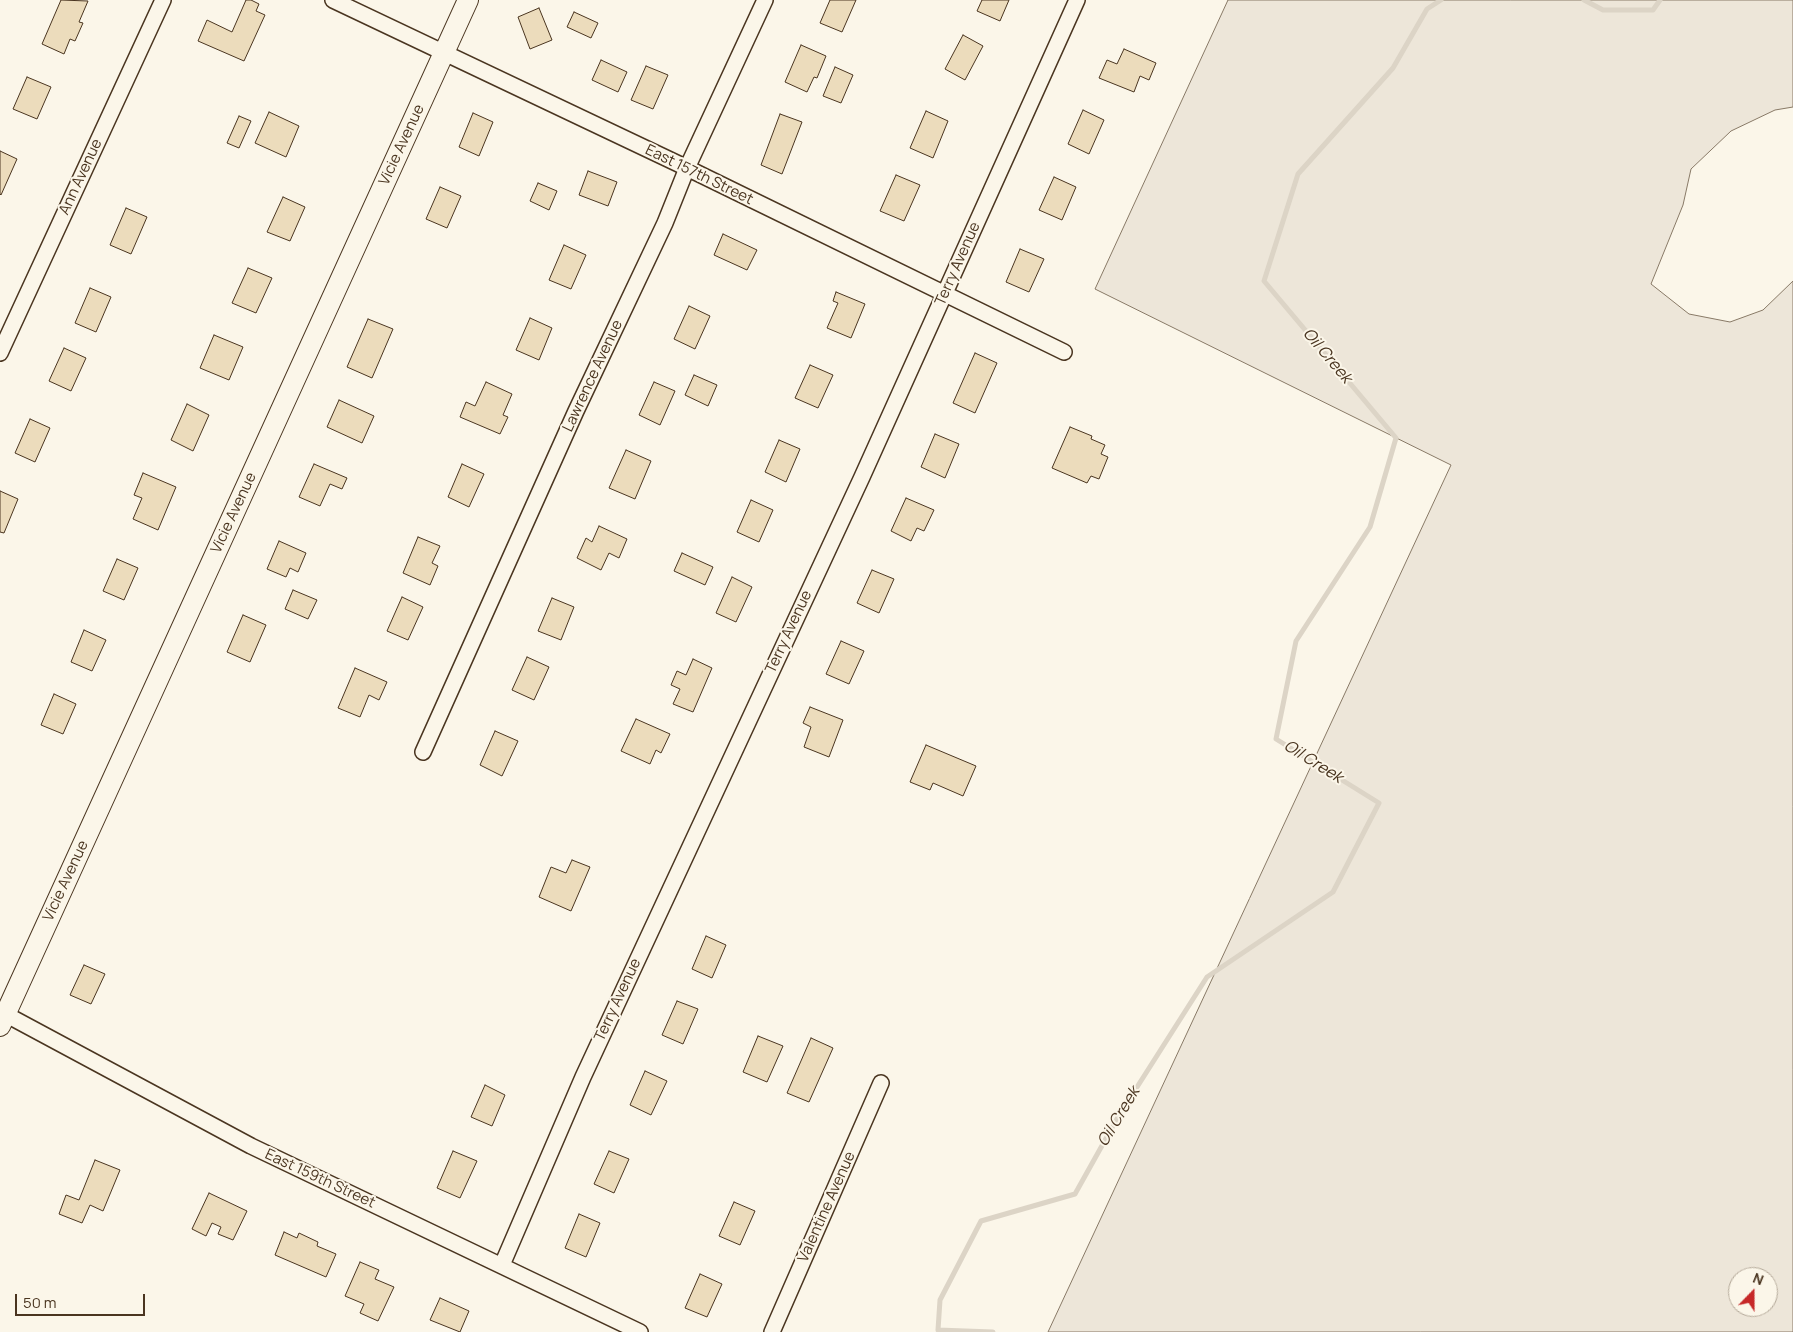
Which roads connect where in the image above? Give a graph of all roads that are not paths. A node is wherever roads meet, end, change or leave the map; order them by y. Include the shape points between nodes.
1 (163, 0) edge
2 (333, 0) edge
3 (468, 0) edge
4 (765, 0) edge
5 (1078, 0) edge
6 (444, 53) junction
7 (687, 168) junction
8 (945, 294) junction
9 (1064, 352) dead end
10 (0, 353) edge
11 (423, 752) dead end
12 (3, 1020) edge
13 (881, 1083) dead end
14 (502, 1265) junction
15 (640, 1332) edge
16 (772, 1332) edge

1 - 10 street, Ann Avenue
2 - 6 street, East 157th Street
3 - 6 street, Vicie Avenue
4 - 7 street, Lawrence Avenue
5 - 8 street, Terry Avenue
6 - 7 street, East 157th Street
6 - 12 street, Vicie Avenue
7 - 8 street, East 157th Street
7 - 11 street, Lawrence Avenue via 665,223 576,411
8 - 9 street, East 157th Street
8 - 14 street, Terry Avenue via 583,1077
12 - 14 street, East 159th Street via 251,1146
13 - 16 street, Valentine Avenue
14 - 15 street, East 159th Street

